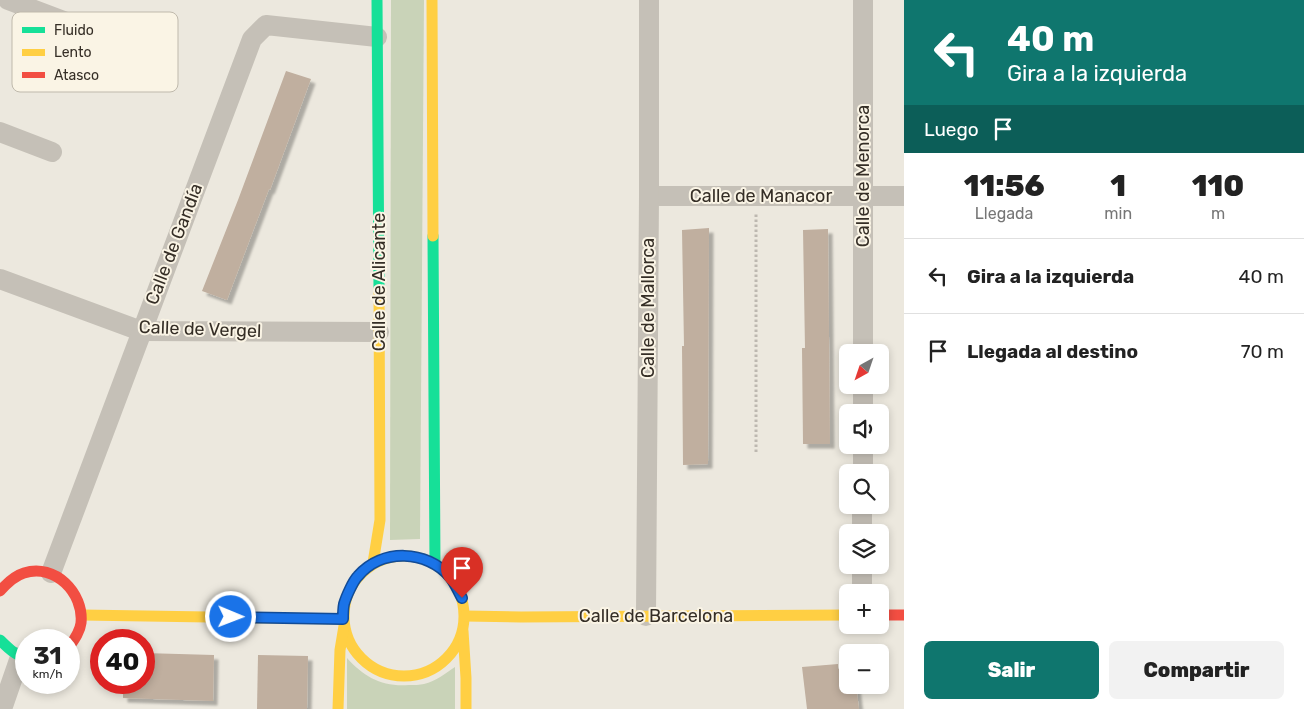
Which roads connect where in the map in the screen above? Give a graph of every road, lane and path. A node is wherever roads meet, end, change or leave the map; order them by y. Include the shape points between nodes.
1 (8, 0) edge
2 (377, 0) edge
3 (432, 0) edge
4 (648, 0) edge
5 (863, 0) edge
6 (40, 12) edge
7 (377, 37) junction
8 (0, 132) edge
9 (52, 152) dead end
10 (649, 196) junction
11 (756, 196) junction
12 (863, 196) junction
13 (904, 196) edge
14 (0, 279) edge
15 (141, 331) junction
16 (379, 332) junction
17 (863, 344) edge
18 (756, 452) dead end
19 (373, 563) junction
20 (435, 564) junction
21 (51, 573) junction
22 (0, 591) edge
23 (82, 615) junction
24 (889, 615) edge
25 (904, 615) edge
26 (465, 616) junction
27 (646, 616) junction
28 (839, 616) edge
29 (343, 623) junction
30 (80, 629) edge
31 (463, 631) junction
32 (0, 640) edge
33 (15, 654) edge
34 (15, 677) edge
35 (2, 709) edge
36 (338, 709) edge
37 (466, 709) edge

1 - 6 street
2 - 7 street, Calle de Alicante
3 - 20 street
4 - 10 street, Calle de Mallorca
5 - 12 street, Calle de Menorca
7 - 15 street, Calle de Gandía via 266,25 252,39
7 - 16 street, Calle de Alicante
8 - 9 street
10 - 11 street, Calle de Manacor
10 - 27 street, Calle de Mallorca
11 - 12 street, Calle de Manacor
11 - 18 path
12 - 13 street, Calle de Manacor
12 - 17 street, Calle de Menorca
14 - 15 street, Calle de Vergel
15 - 16 street, Calle de Vergel
15 - 21 street, Calle de Gandía
16 - 19 street, Calle de Alicante via 380,520
19 - 20 street via 397,556 419,557
19 - 29 street via 357,577 344,605
20 - 26 street via 451,578 462,598
21 - 22 street via 24,573 11,579
21 - 23 street via 73,589 80,601
23 - 29 street
23 - 30 street
24 - 25 street
26 - 27 street, Calle de Barcelona
26 - 31 street
27 - 28 street, Calle de Barcelona
29 - 31 street via 351,646 365,663 383,673 412,676 432,670 454,650
29 - 36 street
31 - 37 street
32 - 33 street
34 - 35 street

